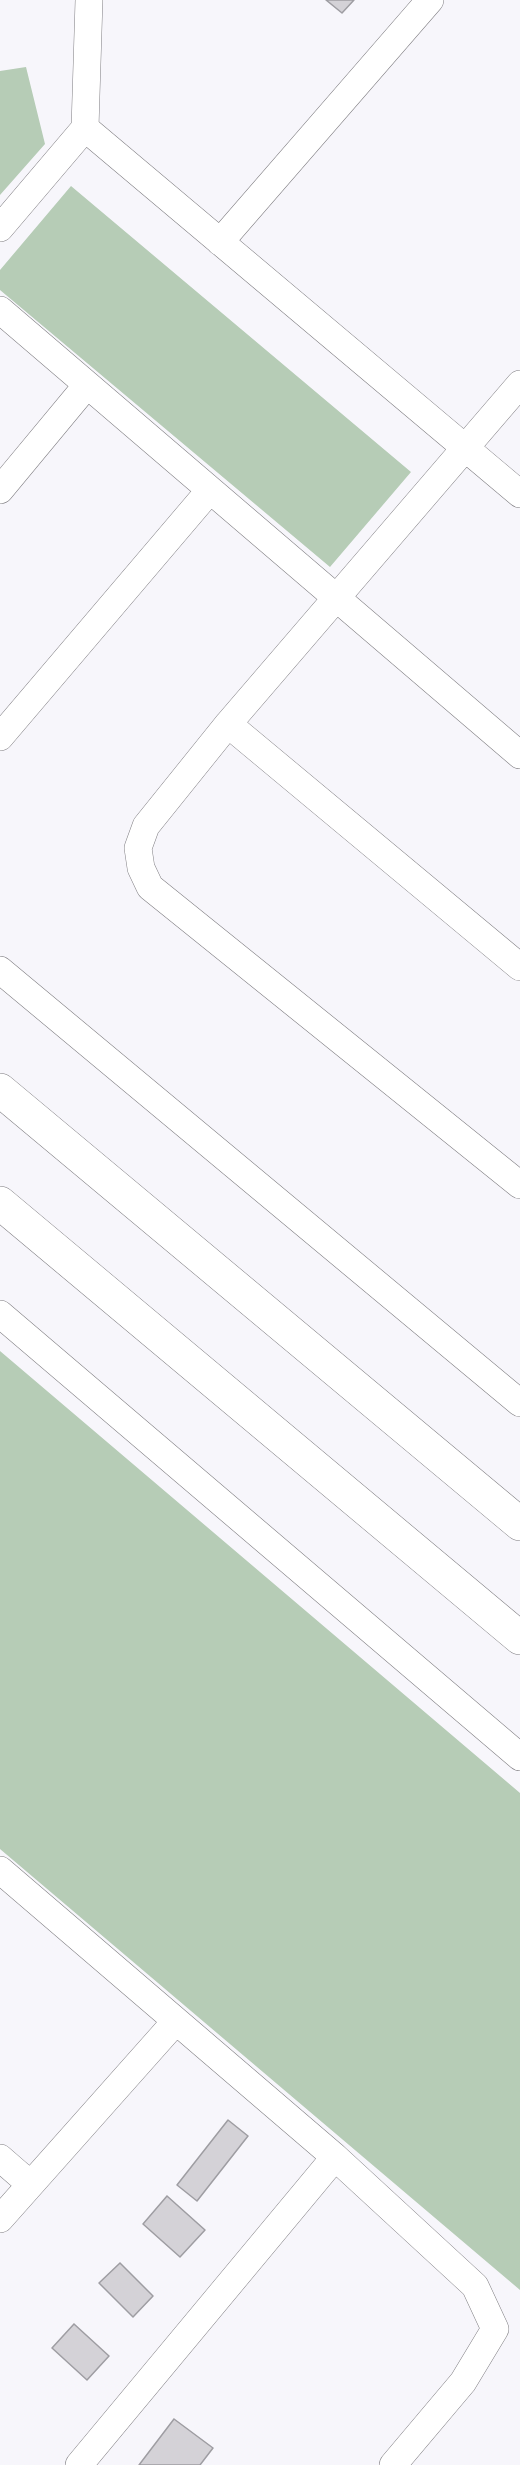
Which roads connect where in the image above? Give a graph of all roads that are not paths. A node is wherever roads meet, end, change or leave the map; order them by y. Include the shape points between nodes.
1 (90, 0) edge
2 (430, 0) edge
3 (85, 128) junction
4 (0, 228) edge
5 (220, 242) junction
6 (0, 310) edge
7 (520, 384) edge
8 (87, 385) junction
9 (465, 448) junction
10 (0, 489) edge
11 (210, 490) junction
12 (520, 494) edge
13 (336, 598) junction
14 (228, 724) junction
15 (0, 737) edge
16 (520, 755) edge
17 (520, 967) edge
18 (0, 970) edge
19 (0, 1090) edge
20 (520, 1185) edge
21 (0, 1203) edge
22 (0, 1314) edge
23 (520, 1403) edge
24 (520, 1524) edge
25 (520, 1638) edge
26 (520, 1757) edge
27 (0, 1870) edge
28 (176, 2021) junction
29 (336, 2157) junction
30 (0, 2158) edge
31 (30, 2184) junction
32 (0, 2219) edge
33 (79, 2465) edge
34 (393, 2465) edge

1 - 3 street
2 - 5 street
3 - 4 street
3 - 5 street
5 - 9 street
6 - 8 street
7 - 9 street
8 - 10 street
8 - 11 street
9 - 12 street
9 - 13 street
11 - 13 street
11 - 15 street
13 - 14 street
13 - 16 street
14 - 17 street
14 - 20 street via 146,826 138,848 141,868 150,887
18 - 23 street
19 - 24 street
21 - 25 street
22 - 26 street
27 - 28 street
28 - 29 street
28 - 31 street
29 - 33 street
29 - 34 street via 475,2286 495,2329 463,2382
30 - 31 street
31 - 32 street

